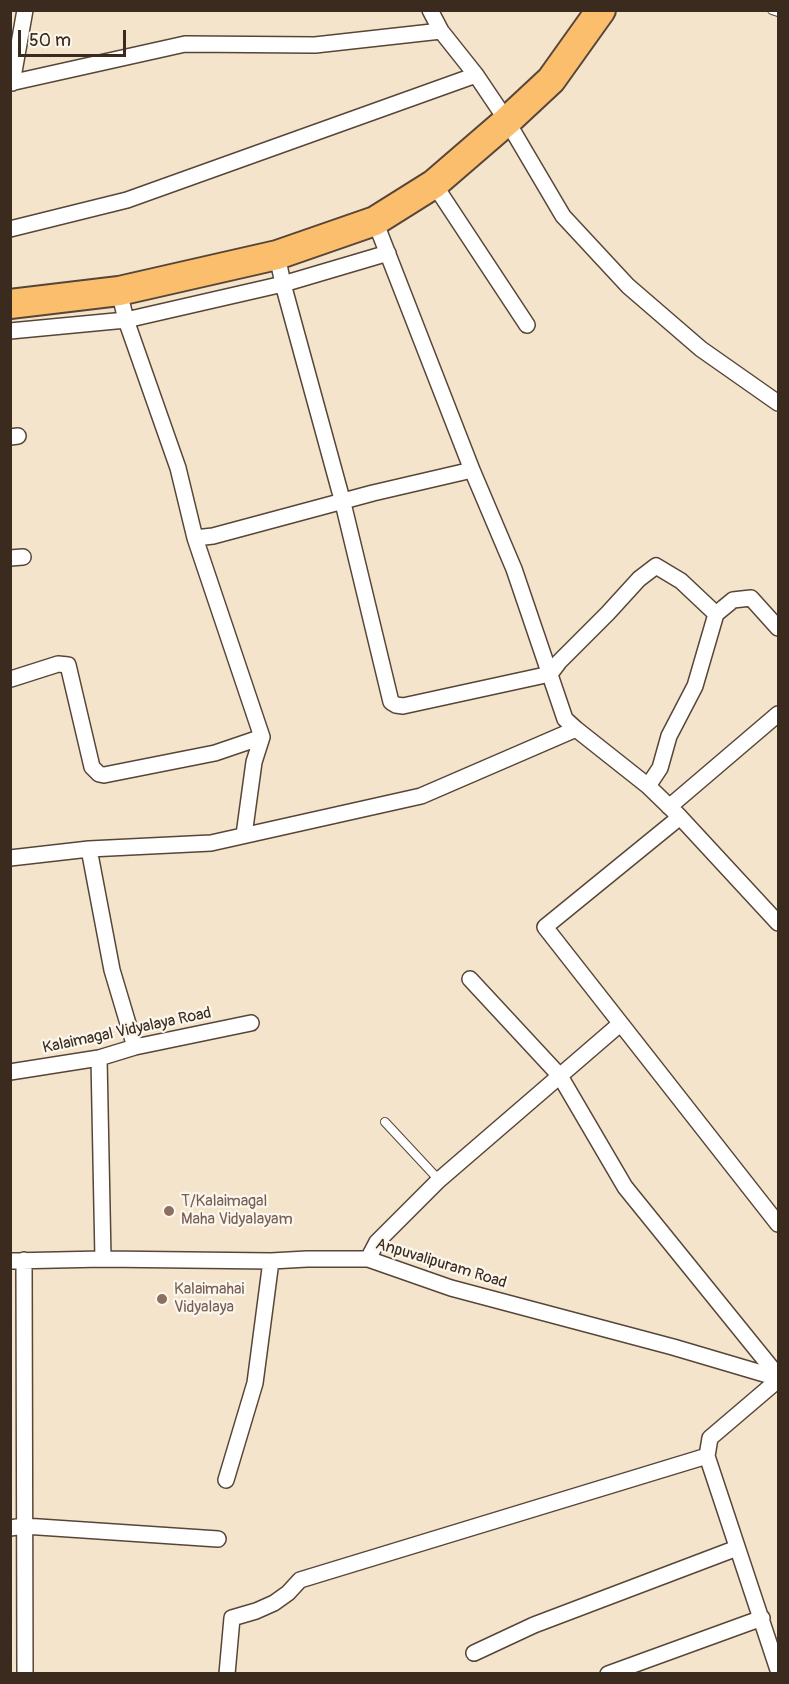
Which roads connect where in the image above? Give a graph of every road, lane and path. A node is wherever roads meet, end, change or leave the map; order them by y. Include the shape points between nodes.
1 (25, 10) edge
2 (430, 10) edge
3 (601, 10) edge
4 (772, 10) edge
5 (778, 12) edge
6 (441, 31) junction
7 (476, 75) junction
8 (11, 83) edge
9 (507, 121) junction
10 (434, 184) junction
11 (375, 220) junction
12 (10, 229) edge
13 (388, 253) junction
14 (277, 255) junction
15 (283, 284) junction
16 (119, 291) junction
17 (10, 304) edge
18 (126, 320) junction
19 (527, 325) dead end
20 (10, 330) edge
21 (778, 403) edge
22 (472, 470) junction
23 (343, 502) junction
24 (195, 538) junction
25 (717, 614) junction
26 (778, 628) edge
27 (550, 674) junction
28 (11, 680) edge
29 (778, 714) edge
30 (576, 729) junction
31 (262, 737) junction
32 (648, 786) junction
33 (675, 812) junction
34 (244, 835) junction
35 (89, 849) junction
36 (10, 858) edge
37 (778, 923) edge
38 (470, 979) dead end
39 (251, 1023) dead end
40 (620, 1024) junction
41 (135, 1047) junction
42 (99, 1058) junction
43 (10, 1072) edge
44 (560, 1076) junction
45 (385, 1122) dead end
46 (439, 1180) junction
47 (778, 1224) edge
48 (103, 1259) junction
49 (368, 1259) junction
50 (17, 1261) edge
51 (271, 1261) junction
52 (778, 1378) edge
53 (707, 1456) junction
54 (225, 1480) dead end
55 (17, 1527) edge
56 (218, 1539) dead end
57 (737, 1548) junction
58 (762, 1618) junction
59 (474, 1653) dead end
60 (778, 1670) edge
61 (25, 1674) edge
62 (227, 1674) edge
63 (608, 1674) edge

1 - 8 street
2 - 6 street
3 - 9 highway via 551,80
4 - 5 lane
6 - 7 street
6 - 8 street via 315,45 185,44
7 - 9 street
7 - 12 street via 127,200
9 - 10 highway
9 - 21 street via 563,216 628,286 701,349
10 - 11 highway
10 - 19 street
11 - 13 street
11 - 14 highway
13 - 15 street
13 - 22 street
14 - 15 street
14 - 16 highway
15 - 18 street
15 - 23 street
16 - 17 highway
16 - 18 street
18 - 20 street
18 - 24 street via 178,468
22 - 23 street
22 - 27 street via 514,569
23 - 24 street
23 - 27 street via 391,702 403,706
24 - 31 street
25 - 26 street via 733,600 751,598
25 - 27 street via 681,581 656,566 639,579
25 - 32 street via 695,686 669,736 660,768
27 - 30 street via 565,719
28 - 31 street via 58,664 68,665 92,767 99,774 215,753
29 - 33 street
30 - 32 street
30 - 34 street via 421,796
31 - 34 street via 254,762
32 - 33 street
33 - 37 street
33 - 40 street via 546,927
34 - 35 street via 211,843
35 - 36 street
35 - 41 street via 112,970
38 - 44 street
39 - 41 street, Kalaimagal Vidyalaya Road
40 - 44 street
40 - 47 street
41 - 42 street, Kalaimagal Vidyalaya Road
42 - 43 street, Kalaimagal Vidyalaya Road
42 - 48 street
44 - 46 street
44 - 52 street via 625,1188
45 - 46 lane
46 - 49 street via 377,1242
48 - 50 street, Anpuvalipuram Road
48 - 51 street, Anpuvalipuram Road
49 - 51 street, Anpuvalipuram Road
49 - 52 street, Anpuvalipuram Road via 451,1288
50 - 55 street
51 - 54 street via 255,1383
52 - 53 street via 710,1438
53 - 57 street
53 - 62 street via 300,1580 274,1603 232,1618
55 - 56 street
55 - 61 street
57 - 58 street
57 - 59 street via 534,1625
58 - 60 street
58 - 63 street

